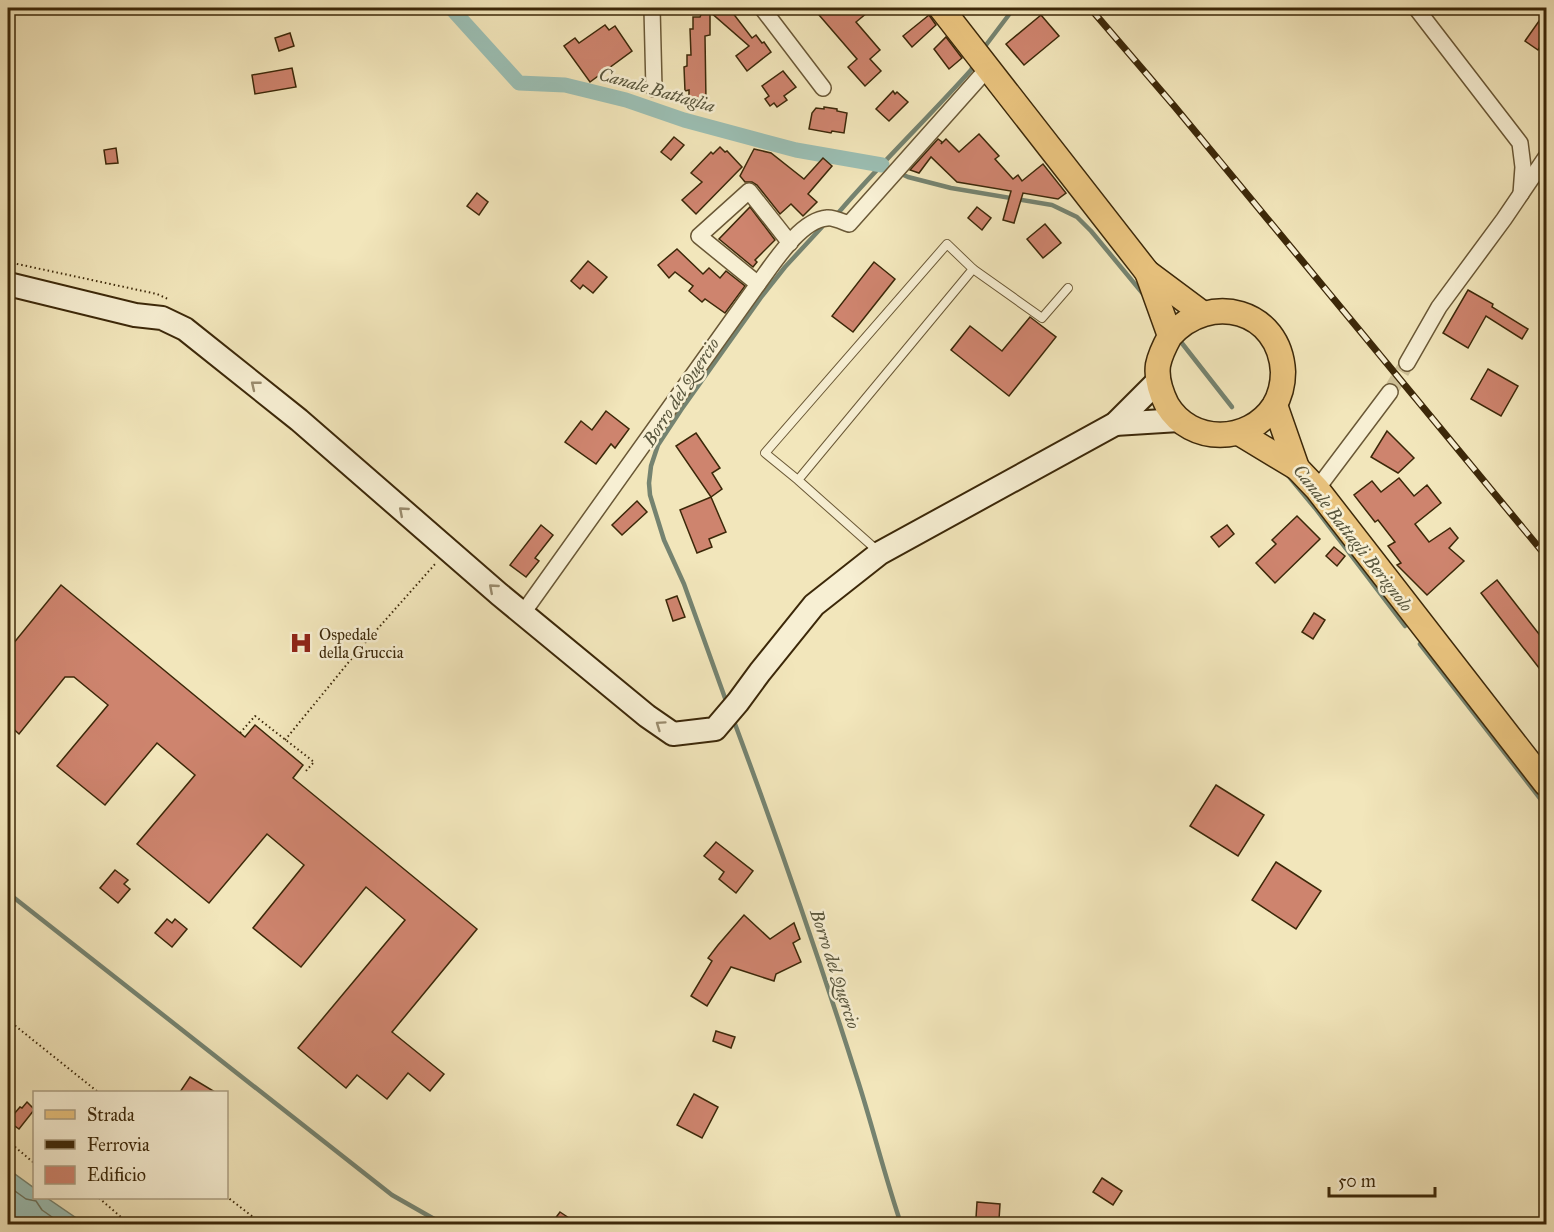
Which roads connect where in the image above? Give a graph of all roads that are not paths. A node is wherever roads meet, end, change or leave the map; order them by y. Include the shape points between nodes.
1 (652, 8) edge
2 (762, 8) edge
3 (941, 8) edge
4 (1416, 8) edge
5 (988, 68) junction
6 (822, 88) dead end
7 (654, 89) dead end
8 (1546, 157) edge
9 (1521, 194) junction
10 (790, 243) junction
11 (973, 269) junction
12 (1147, 272) junction
13 (8, 284) edge
14 (758, 284) junction
15 (1068, 288) dead end
16 (1202, 313) junction
17 (1170, 336) junction
18 (1407, 363) tunnel mouth
19 (1158, 381) junction
20 (1390, 392) tunnel mouth
21 (1275, 405) junction
22 (1179, 420) junction
23 (1115, 424) junction
24 (1239, 433) junction
25 (1297, 468) junction
26 (798, 480) junction
27 (1317, 489) junction
28 (880, 553) junction
29 (523, 613) junction
30 (1546, 784) edge

1 - 7 street
2 - 6 street
3 - 5 main road
4 - 9 street via 1520,142
5 - 10 street via 849,224 828,217 811,222
5 - 12 main road
8 - 9 street
9 - 18 street via 1438,307
10 - 14 street
10 - 14 street via 749,191 699,236
11 - 15 lane via 1042,318
11 - 26 lane
11 - 26 lane via 947,244 765,453
12 - 16 main road
12 - 17 main road
29 -> 13 street via 299,420 185,329 162,318
14 - 29 street
16 - 17 main road
16 - 21 main road via 1236,312 1250,318 1273,339 1282,361 1283,379
17 - 19 main road via 1158,366
19 - 22 main road via 1162,396
19 - 23 street
20 - 27 street
21 - 24 main road via 1266,417
21 - 25 main road
22 - 23 street
22 - 24 main road via 1206,434
23 - 28 street
24 - 25 main road
25 - 27 main road
26 - 28 lane
27 - 30 main road
28 -> 29 street via 814,605 715,729 673,734

